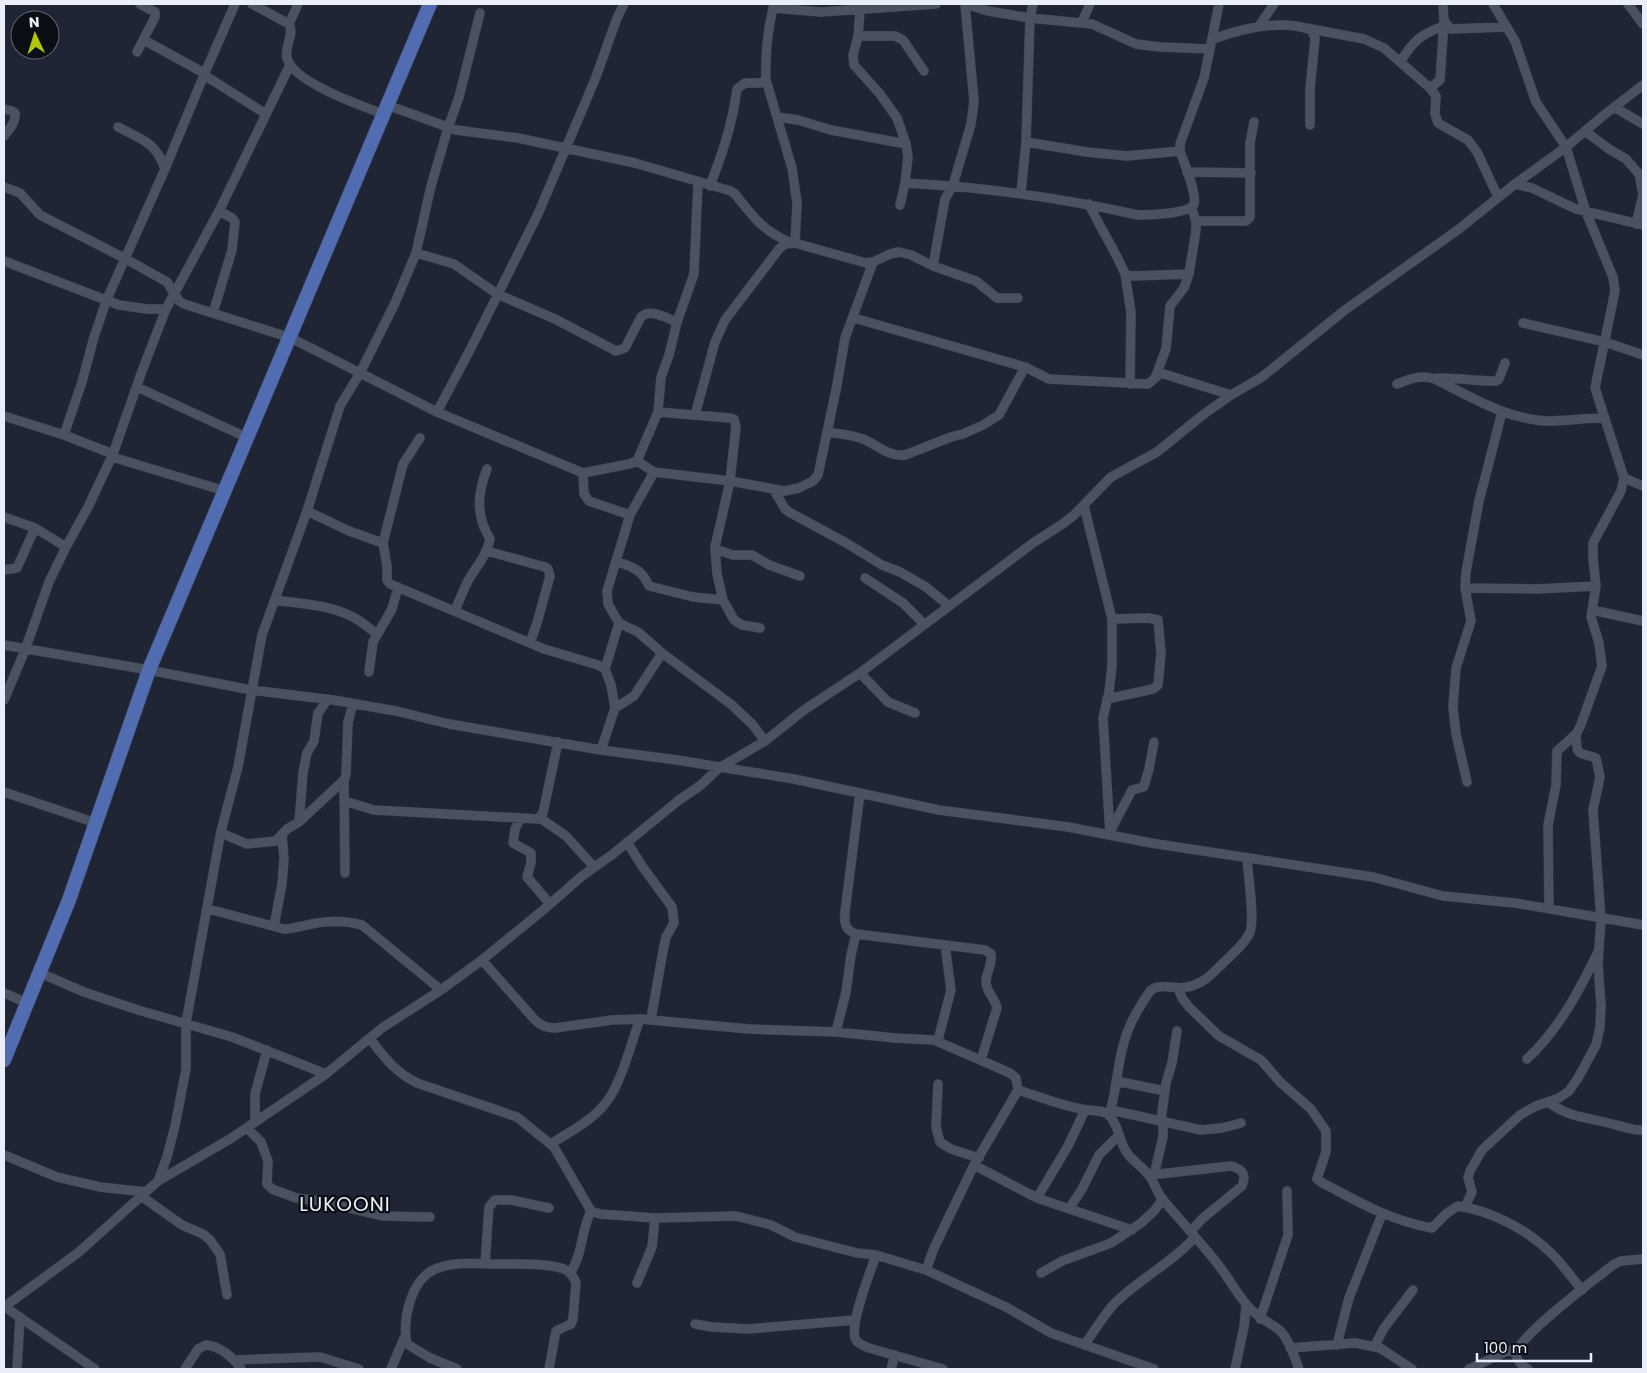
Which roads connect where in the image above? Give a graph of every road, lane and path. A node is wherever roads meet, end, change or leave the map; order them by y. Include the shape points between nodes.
1 (140, 4) edge
2 (235, 4) edge
3 (252, 4) edge
4 (298, 4) edge
5 (430, 4) edge
6 (624, 4) edge
7 (936, 4) edge
8 (965, 4) edge
9 (1033, 4) edge
10 (1090, 4) edge
11 (1219, 4) edge
12 (1274, 4) edge
13 (1443, 4) edge
14 (1493, 4) edge
15 (1628, 4) edge
16 (774, 6) edge
17 (823, 8) edge
18 (860, 11) junction
19 (480, 13) dead end
20 (1030, 18) junction
21 (1082, 22) junction
22 (289, 24) junction
23 (1444, 24) junction
24 (1643, 24) edge
25 (1259, 26) junction
26 (1506, 27) junction
27 (1306, 28) junction
28 (858, 36) junction
29 (1213, 39) junction
30 (144, 40) junction
31 (1210, 49) junction
32 (137, 52) dead end
33 (1401, 61) junction
34 (290, 65) junction
35 (924, 71) dead end
36 (204, 74) junction
37 (766, 80) junction
38 (1430, 88) junction
39 (1641, 90) edge
40 (1614, 107) junction
41 (385, 109) junction
42 (4, 110) edge
43 (266, 114) junction
44 (777, 117) junction
45 (1254, 122) dead end
46 (1643, 124) edge
47 (1310, 125) dead end
48 (118, 127) dead end
49 (448, 128) junction
50 (1585, 131) junction
51 (4, 136) edge
52 (1026, 142) junction
53 (906, 144) junction
54 (1566, 147) junction
55 (566, 149) junction
56 (1180, 151) junction
57 (165, 170) junction
58 (1187, 172) junction
59 (1251, 173) junction
60 (698, 182) junction
61 (905, 183) junction
62 (1515, 184) junction
63 (953, 185) junction
64 (4, 186) edge
65 (710, 186) junction
66 (1021, 193) junction
67 (1498, 198) junction
68 (1089, 204) junction
69 (900, 205) dead end
70 (1191, 207) junction
71 (219, 211) junction
72 (1586, 212) junction
73 (1196, 221) junction
74 (1640, 224) edge
75 (793, 243) junction
76 (416, 253) junction
77 (126, 259) junction
78 (4, 261) edge
79 (873, 262) junction
80 (933, 266) junction
81 (1126, 274) junction
82 (1189, 274) junction
83 (174, 292) junction
84 (497, 294) junction
85 (1018, 298) dead end
86 (107, 300) junction
87 (166, 309) junction
88 (213, 314) junction
89 (854, 318) junction
90 (677, 322) junction
91 (1523, 323) dead end
92 (291, 338) junction
93 (1605, 342) junction
94 (1643, 356) edge
95 (1505, 363) dead end
96 (1025, 367) junction
97 (360, 373) junction
98 (1155, 378) junction
99 (1435, 379) junction
100 (1130, 384) junction
101 (1397, 384) dead end
102 (137, 387) junction
103 (1231, 395) junction
104 (437, 412) junction
105 (658, 412) junction
106 (1502, 412) junction
107 (695, 415) junction
108 (4, 416) edge
109 (1604, 418) junction
110 (827, 432) junction
111 (64, 435) junction
112 (248, 438) junction
113 (420, 438) dead end
114 (113, 455) junction
115 (637, 461) junction
116 (487, 469) dead end
117 (654, 472) junction
118 (583, 473) junction
119 (1624, 478) junction
120 (730, 480) junction
121 (1643, 486) edge
122 (774, 490) junction
123 (225, 491) junction
124 (1084, 506) junction
125 (307, 511) junction
126 (630, 515) junction
127 (4, 517) edge
128 (34, 528) junction
129 (383, 543) junction
130 (66, 547) junction
131 (715, 550) junction
132 (487, 551) junction
133 (616, 561) junction
134 (4, 570) edge
135 (800, 576) dead end
136 (865, 578) dead end
137 (1596, 586) junction
138 (398, 587) junction
139 (1465, 588) junction
140 (275, 600) junction
141 (723, 600) junction
142 (950, 606) junction
143 (455, 610) junction
144 (1592, 610) junction
145 (1112, 619) junction
146 (1643, 621) edge
147 (619, 623) junction
148 (924, 624) junction
149 (760, 628) dead end
150 (377, 634) junction
151 (530, 642) junction
152 (4, 645) edge
153 (25, 650) junction
154 (662, 653) junction
155 (604, 669) junction
156 (149, 670) junction
157 (369, 672) dead end
158 (860, 673) junction
159 (251, 690) junction
160 (1107, 699) junction
161 (4, 700) edge
162 (328, 700) junction
163 (353, 704) junction
164 (615, 708) junction
165 (915, 713) dead end
166 (1576, 734) junction
167 (765, 741) junction
168 (558, 742) junction
169 (1154, 742) dead end
170 (601, 750) junction
171 (719, 768) junction
172 (344, 780) junction
173 (1467, 782) dead end
174 (4, 792) edge
175 (860, 793) junction
176 (344, 801) junction
177 (540, 818) junction
178 (520, 819) junction
179 (299, 822) junction
180 (96, 823) junction
181 (221, 832) junction
182 (1111, 833) junction
183 (282, 834) junction
184 (627, 842) junction
185 (1247, 858) junction
186 (594, 867) junction
187 (345, 873) dead end
188 (550, 904) junction
189 (208, 909) junction
190 (1549, 909) junction
191 (1601, 919) junction
192 (1643, 925) edge
193 (274, 926) junction
194 (856, 934) junction
195 (946, 945) junction
196 (1598, 952) junction
197 (482, 960) junction
198 (40, 973) junction
199 (1178, 988) junction
200 (441, 990) junction
201 (4, 993) edge
202 (27, 1003) junction
203 (640, 1019) junction
204 (651, 1019) junction
205 (186, 1023) junction
206 (1177, 1031) dead end
207 (836, 1032) junction
208 (370, 1039) junction
209 (938, 1040) junction
210 (267, 1050) junction
211 (1527, 1059) dead end
212 (4, 1060) edge
213 (981, 1060) junction
214 (326, 1074) junction
215 (1116, 1081) junction
216 (938, 1084) dead end
217 (1018, 1090) junction
218 (1165, 1092) junction
219 (1549, 1103) junction
220 (1085, 1110) junction
221 (1110, 1113) junction
222 (1162, 1120) junction
223 (1241, 1123) dead end
224 (251, 1125) junction
225 (1643, 1130) edge
226 (1119, 1135) junction
227 (550, 1144) junction
228 (4, 1156) edge
229 (977, 1162) junction
230 (1152, 1175) junction
231 (158, 1181) junction
232 (1287, 1191) dead end
233 (143, 1194) junction
234 (1037, 1198) junction
235 (1163, 1199) junction
236 (549, 1208) dead end
237 (1465, 1208) junction
238 (1069, 1210) junction
239 (592, 1211) junction
240 (1382, 1214) junction
241 (430, 1217) dead end
242 (656, 1218) junction
243 (1132, 1230) junction
244 (1193, 1234) junction
245 (876, 1255) junction
246 (1643, 1259) edge
247 (485, 1264) junction
248 (926, 1270) junction
249 (570, 1273) junction
250 (1041, 1273) dead end
251 (637, 1283) dead end
252 (1413, 1290) dead end
253 (1582, 1290) junction
254 (227, 1295) dead end
255 (1246, 1305) junction
256 (4, 1307) edge
257 (20, 1317) junction
258 (1260, 1319) junction
259 (855, 1320) junction
260 (695, 1324) dead end
261 (405, 1336) junction
262 (1084, 1345) junction
263 (1337, 1345) junction
264 (1374, 1347) junction
265 (1290, 1348) junction
266 (1516, 1350) junction
267 (895, 1355) junction
268 (234, 1360) junction
269 (343, 1367) edge
270 (442, 1367) edge
271 (17, 1369) edge
272 (95, 1369) edge
273 (185, 1369) edge
274 (241, 1369) edge
275 (359, 1369) edge
276 (391, 1369) edge
277 (457, 1369) edge
278 (549, 1369) edge
279 (890, 1369) edge
280 (943, 1369) edge
281 (1154, 1369) edge
282 (1235, 1369) edge
283 (1298, 1369) edge
284 (1412, 1369) edge
285 (1469, 1369) edge
286 (1528, 1369) edge

1 - 30 street via 155,12
2 - 36 street
3 - 22 street
4 - 22 street
5 - 41 main road
6 - 55 street
7 - 18 street
8 - 20 street
8 - 63 street via 974,101 971,124
9 - 20 street
10 - 21 street
11 - 29 street
12 - 25 street
13 - 23 street
14 - 26 street
15 - 24 street
16 - 17 street
16 - 37 street via 765,50
17 - 18 street
18 - 28 street
19 - 49 street
20 - 21 street
20 - 52 street
21 - 31 street via 1136,44
22 - 34 street via 291,32 286,56
23 - 26 street via 1454,30
23 - 33 street via 1426,32 1411,45
23 - 38 street via 1440,80
25 - 27 street
25 - 29 street
26 - 54 street via 1515,41 1536,102
27 - 33 street via 1364,39
27 - 47 street via 1312,30 1315,39
28 - 35 street via 895,36 903,40
28 - 53 street via 854,65 897,118
29 - 31 street
30 - 32 street
30 - 36 street
31 - 56 street
33 - 38 street
34 - 41 street via 313,83 348,101
34 - 43 street
36 - 43 street
36 - 57 street
37 - 44 street
37 - 65 street via 745,83 737,89 728,139
38 - 67 street via 1436,96 1438,123 1468,140
39 - 40 street
40 - 46 street
40 - 50 street
41 - 49 street
41 - 92 main road
42 - 51 street via 12,111 16,116
43 - 71 street
44 - 53 street
44 - 75 street via 792,168 796,203
45 - 59 street via 1250,143
48 - 57 street via 150,144 161,158
49 - 55 street
49 - 76 street
50 - 54 street
50 - 74 street via 1626,159 1639,174 1643,195
52 - 56 street via 1127,156
52 - 66 street
53 - 61 street
54 - 62 street
54 - 72 street
55 - 60 street via 635,163
55 - 84 street via 538,214
56 - 58 street
57 - 77 street
58 - 59 street
58 - 70 street via 1194,196
59 - 73 street via 1250,218 1246,222
60 - 65 street
60 - 90 street via 694,274
61 - 63 street
61 - 69 street
62 - 67 street
62 - 72 street via 1532,188
63 - 66 street
63 - 80 street via 946,199
64 - 77 street via 20,193 40,215
65 - 75 street via 735,194 756,222 777,237
66 - 68 street
67 - 103 street via 1345,310 1262,377
68 - 70 street via 1138,215
68 - 81 street
70 - 73 street
71 - 83 street
71 - 88 street via 235,222 232,250
72 - 74 street
72 - 93 street via 1613,277 1615,291
73 - 82 street
75 - 79 street via 866,263
75 - 107 street via 779,248 725,320 715,342
76 - 84 street via 454,264
76 - 97 street
77 - 83 street via 167,282
77 - 86 street
78 - 86 street
79 - 80 street via 899,252
79 - 89 street
80 - 85 street via 976,281 997,298
81 - 82 street
81 - 100 street via 1131,312
82 - 98 street via 1184,288 1170,306 1166,349
83 - 87 street
83 - 88 street via 184,304
84 - 90 street via 555,319 616,351 625,348 645,313
84 - 104 street
86 - 87 street via 119,305
86 - 111 street
87 - 102 street
88 - 92 street
89 - 96 street
89 - 110 street via 845,338
90 - 105 street via 661,377
91 - 93 street
92 - 97 street
92 - 112 main road
93 - 94 street
93 - 109 street via 1595,382
95 - 99 street via 1496,380
96 - 100 street via 1049,379
96 - 110 street via 998,415 976,428 905,455 898,456 863,440
97 - 104 street
97 - 125 street via 340,406
98 - 100 street via 1148,384
98 - 103 street via 1164,374
99 - 101 street via 1416,376
99 - 106 street
102 - 112 street
102 - 114 street
103 - 124 street via 1157,452 1106,481
104 - 118 street
105 - 107 street
105 - 115 street
106 - 109 street via 1547,421
106 - 139 street via 1479,501
107 - 120 street via 734,419 736,427
108 - 111 street
109 - 119 street
110 - 122 street via 818,476 799,488
111 - 114 street
112 - 123 main road
113 - 129 street via 403,464
114 - 123 street
114 - 130 street
115 - 117 street
115 - 118 street
116 - 132 street via 479,495 482,527 490,539
117 - 120 street
117 - 126 street
118 - 126 street via 584,494 589,501
119 - 121 street
119 - 137 street via 1621,491 1593,543
120 - 122 street
120 - 131 street
122 - 142 street via 789,512 926,587
123 - 156 main road
124 - 142 street
124 - 145 street
125 - 129 street
125 - 140 street
126 - 133 street
127 - 128 street
128 - 130 street
128 - 134 street via 16,568
129 - 138 street via 387,580
130 - 153 street via 49,582
131 - 135 street via 733,555 752,555
131 - 141 street
132 - 143 street via 468,580
132 - 151 street via 548,569 550,576
133 - 141 street via 640,571 649,586 693,597
133 - 147 street via 607,592 608,604
136 - 148 street via 903,603
137 - 139 street
137 - 144 street
138 - 143 street
138 - 150 street via 392,609
139 - 173 street via 1471,621 1456,668 1452,706
140 - 150 street via 346,613
140 - 159 street via 262,635
141 - 149 street via 734,620
142 - 148 street
143 - 151 street
144 - 146 street
144 - 166 street via 1602,666
145 - 160 street via 1112,666
145 - 160 street via 1158,620 1160,678 1153,689
147 - 154 street via 638,632
147 - 155 street
148 - 158 street
150 - 157 street
151 - 155 street
152 - 153 street
153 - 156 street
153 - 161 street
154 - 164 street via 634,696
154 - 167 street via 732,705
155 - 164 street
156 - 159 street
156 - 180 main road
158 - 165 street via 888,702
158 - 167 street via 804,710
159 - 162 street
159 - 181 street via 238,767
160 - 182 street via 1103,718
162 - 163 street
162 - 179 street via 318,713 314,741 306,753
163 - 168 street
163 - 172 street via 348,722
164 - 170 street
166 - 190 street via 1556,751 1556,785 1548,825
166 - 191 street via 1578,750 1582,755 1596,758 1599,772 1593,810
167 - 171 street
168 - 170 street
168 - 177 street
169 - 182 street via 1144,786 1131,792
170 - 171 street
171 - 175 street
171 - 184 street
172 - 176 street
172 - 179 street
174 - 180 street
175 - 182 street via 972,816
175 - 194 street via 844,919 847,929
176 - 178 street via 374,810
176 - 187 street
177 - 178 street
177 - 186 street via 566,836
178 - 188 street via 513,843 532,853 527,877
179 - 183 street
180 - 198 main road
181 - 183 street via 241,843 250,844 273,842
181 - 189 street
182 - 185 street via 1151,843
183 - 193 street via 282,884
184 - 186 street
184 - 204 street via 674,914 674,923 662,951
185 - 190 street via 1373,877 1443,896
185 - 199 street via 1250,931 1208,979
186 - 188 street
188 - 197 street
189 - 193 street
189 - 205 street
190 - 191 street
191 - 192 street
191 - 196 street
193 - 200 street via 291,929 332,922 362,925
194 - 195 street
194 - 207 street
195 - 209 street via 951,990
195 - 213 street via 985,950 992,956 986,988 996,1004 996,1012
196 - 211 street via 1576,997 1556,1028
196 - 219 street via 1601,1006 1596,1044 1569,1091
197 - 200 street
197 - 203 street via 540,1026 555,1028
198 - 202 main road
198 - 205 street via 84,992
199 - 215 street via 1158,987 1150,991 1128,1029
199 - 240 street via 1189,1007 1218,1036 1261,1060 1311,1109 1326,1131 1326,1152 1317,1179
200 - 208 street
201 - 202 street
202 - 212 main road
203 - 204 street
203 - 227 street via 605,1105 585,1123
204 - 207 street via 749,1029
205 - 210 street
205 - 231 street via 186,1069 175,1126
206 - 218 street
207 - 209 street
208 - 214 street
208 - 227 street via 392,1067 405,1077 517,1117
209 - 213 street
210 - 214 street
210 - 224 street via 255,1094
213 - 217 street via 1010,1073 1016,1078
214 - 224 street
215 - 218 street
215 - 221 street
216 - 229 street via 936,1128 940,1142
217 - 220 street
217 - 229 street
218 - 222 street
219 - 225 street via 1575,1117
219 - 237 street via 1520,1115 1482,1150 1470,1171 1468,1183 1472,1192
220 - 221 street
220 - 234 street
221 - 222 street
221 - 226 street
222 - 223 street via 1201,1130
222 - 230 street via 1163,1137
224 - 231 street
224 - 241 street via 262,1142 268,1161 267,1184 272,1190 382,1216
226 - 230 street via 1126,1152
226 - 238 street via 1099,1155
227 - 239 street
228 - 233 street via 58,1177
229 - 234 street
229 - 248 street
230 - 235 street via 1154,1187
230 - 244 street via 1231,1166 1244,1173 1242,1186 1202,1219
231 - 233 street
232 - 258 street via 1288,1235
233 - 254 street via 182,1225 210,1240 220,1254
233 - 256 street via 79,1252
234 - 238 street
235 - 243 street via 1154,1212
235 - 244 street
236 - 247 street via 495,1200 489,1207
237 - 240 street via 1458,1206 1432,1228
237 - 253 street via 1525,1232 1553,1255
238 - 243 street
239 - 242 street
239 - 249 street
240 - 263 street via 1357,1275
242 - 245 street via 736,1216 771,1225 795,1237
242 - 251 street via 652,1247
243 - 250 street via 1111,1244 1062,1261
244 - 255 street
244 - 262 street via 1175,1257 1113,1305
245 - 248 street
245 - 259 street
246 - 253 street via 1620,1261
247 - 249 street via 531,1264 562,1268
247 - 261 street via 437,1268 423,1278 411,1296 406,1312
248 - 262 street via 1006,1307 1051,1333
249 - 278 street via 576,1283 573,1319 571,1324 556,1331
252 - 264 street
253 - 266 street
255 - 258 street
255 - 282 street
256 - 257 street
257 - 271 street
257 - 272 street
258 - 265 street via 1279,1330
259 - 260 street via 748,1329
259 - 267 street via 855,1339 859,1344
261 - 270 street via 407,1344
261 - 276 street
262 - 281 street
263 - 264 street via 1355,1343
263 - 265 street
264 - 284 street
265 - 283 street
266 - 285 street
266 - 286 street via 1522,1366
267 - 279 street
267 - 280 street
268 - 269 street via 320,1357
268 - 273 street via 206,1345 198,1349
268 - 274 street
269 - 275 street
270 - 277 street

